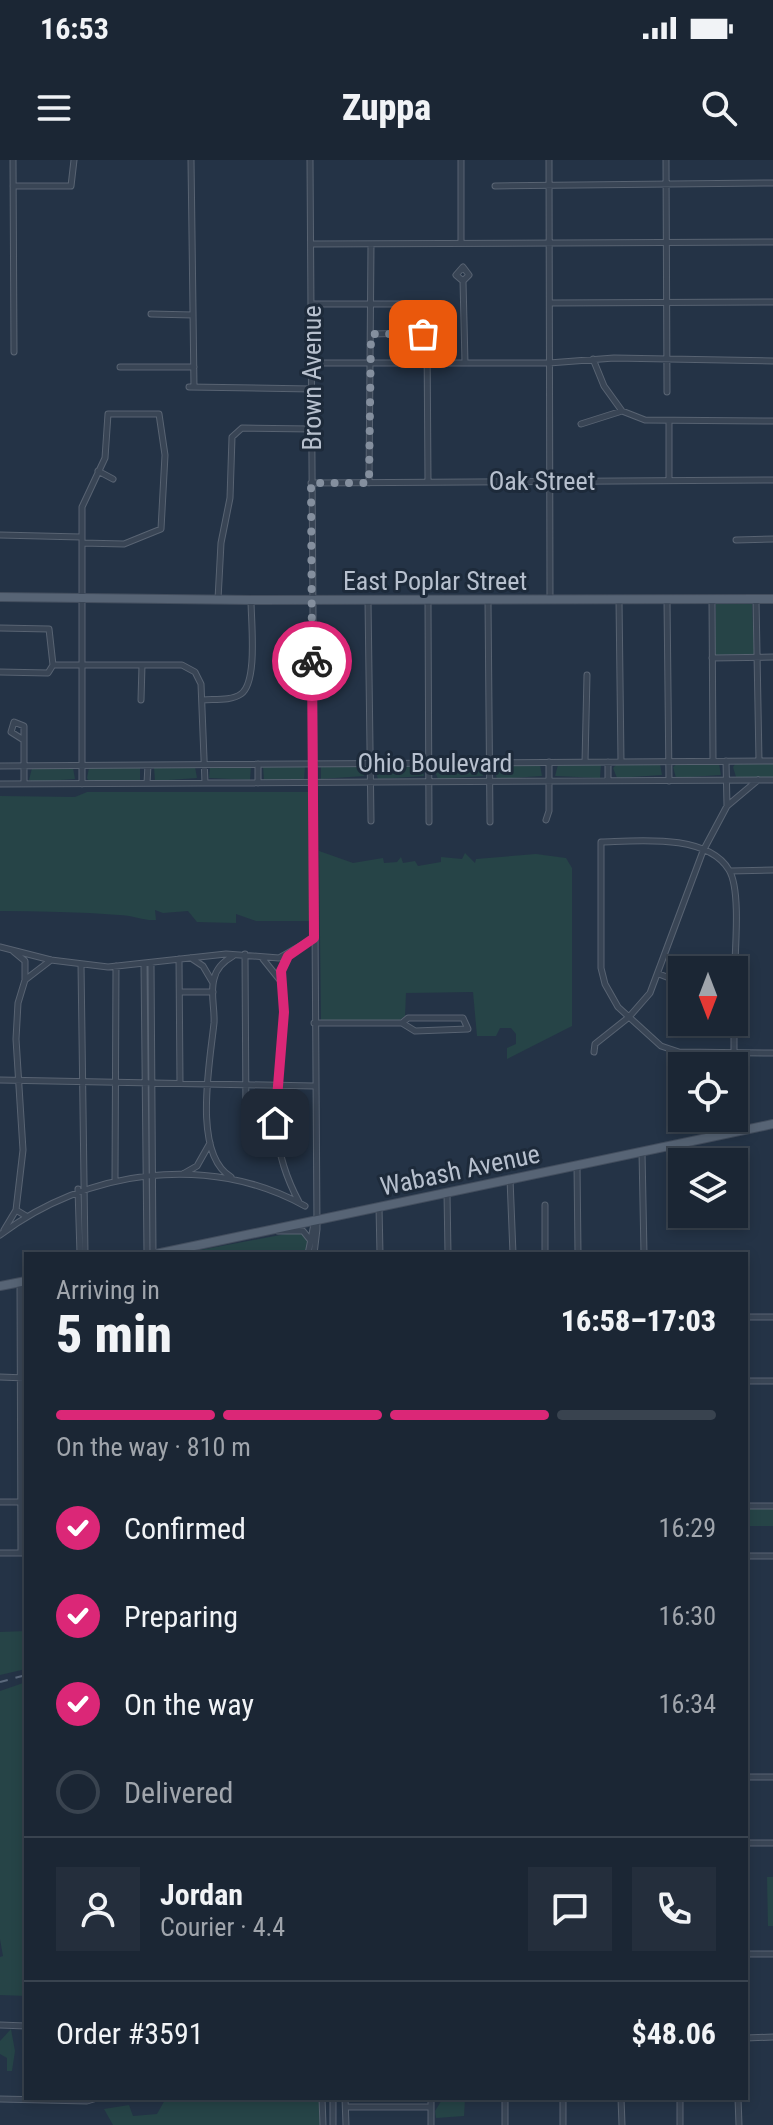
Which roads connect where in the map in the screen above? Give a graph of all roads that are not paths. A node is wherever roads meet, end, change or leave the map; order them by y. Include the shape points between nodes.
1 (13, 160) edge
2 (74, 160) edge
3 (191, 160) edge
4 (310, 160) edge
5 (461, 160) edge
6 (549, 160) edge
7 (666, 160) edge
8 (666, 182) junction
9 (773, 183) edge
10 (549, 184) junction
11 (13, 186) junction
12 (495, 186) dead end
13 (666, 242) junction
14 (773, 242) edge
15 (461, 243) junction
16 (549, 243) junction
17 (312, 244) junction
18 (371, 244) junction
19 (463, 281) dead end
20 (666, 302) junction
21 (773, 302) edge
22 (550, 303) junction
23 (312, 304) junction
24 (371, 304) junction
25 (420, 304) dead end
26 (151, 314) dead end
27 (193, 315) junction
28 (371, 334) junction
29 (14, 352) dead end
30 (593, 359) junction
31 (773, 361) edge
32 (667, 362) junction
33 (312, 363) junction
34 (370, 363) junction
35 (465, 363) junction
36 (549, 363) junction
37 (428, 364) junction
38 (120, 367) dead end
39 (194, 367) junction
40 (312, 389) junction
41 (667, 392) dead end
42 (622, 411) junction
43 (669, 421) junction
44 (773, 421) edge
45 (581, 424) dead end
46 (312, 429) junction
47 (98, 471) junction
48 (113, 479) dead end
49 (549, 480) junction
50 (669, 480) junction
51 (773, 480) edge
52 (428, 482) junction
53 (311, 483) junction
54 (369, 483) junction
55 (0, 535) edge
56 (773, 539) edge
57 (82, 540) junction
58 (736, 540) dead end
59 (0, 597) edge
60 (81, 597) junction
61 (756, 599) junction
62 (773, 599) edge
63 (218, 600) junction
64 (251, 600) junction
65 (312, 600) junction
66 (619, 600) junction
67 (667, 600) junction
68 (712, 600) junction
69 (368, 601) junction
70 (428, 601) junction
71 (488, 601) junction
72 (550, 601) junction
73 (0, 628) edge
74 (757, 657) junction
75 (773, 657) edge
76 (712, 658) junction
77 (53, 665) junction
78 (142, 665) junction
79 (81, 666) junction
80 (0, 672) edge
81 (587, 675) dead end
82 (141, 700) dead end
83 (203, 700) junction
84 (22, 739) dead end
85 (608, 761) junction
86 (713, 761) junction
87 (726, 761) junction
88 (759, 761) junction
89 (773, 761) edge
90 (430, 762) junction
91 (489, 762) junction
92 (549, 762) junction
93 (585, 762) junction
94 (621, 762) junction
95 (669, 762) junction
96 (370, 763) junction
97 (204, 764) junction
98 (258, 764) junction
99 (314, 764) junction
100 (24, 765) junction
101 (82, 765) junction
102 (148, 765) junction
103 (0, 766) edge
104 (726, 780) junction
105 (759, 780) junction
106 (773, 780) edge
107 (430, 781) junction
108 (489, 781) junction
109 (549, 781) junction
110 (608, 781) junction
111 (669, 781) junction
112 (314, 782) junction
113 (370, 782) junction
114 (147, 783) junction
115 (205, 783) junction
116 (258, 783) junction
117 (0, 784) edge
118 (24, 784) junction
119 (82, 784) junction
120 (727, 806) junction
121 (546, 820) dead end
122 (371, 821) dead end
123 (429, 822) dead end
124 (490, 822) dead end
125 (703, 851) junction
126 (773, 870) edge
127 (730, 871) junction
128 (314, 938) junction
129 (0, 947) edge
130 (12, 949) junction
131 (236, 954) junction
132 (245, 954) junction
133 (288, 956) junction
134 (734, 956) edge
135 (190, 958) junction
136 (262, 958) junction
137 (179, 959) junction
138 (51, 960) junction
139 (147, 963) junction
140 (81, 964) junction
141 (116, 966) junction
142 (659, 974) junction
143 (668, 978) edge
144 (280, 979) junction
145 (25, 980) junction
146 (213, 983) junction
147 (181, 992) junction
148 (213, 992) junction
149 (629, 1017) junction
150 (314, 1023) junction
151 (402, 1023) junction
152 (734, 1036) edge
153 (594, 1052) dead end
154 (679, 1052) edge
155 (734, 1052) edge
156 (748, 1052) edge
157 (773, 1053) edge
158 (0, 1080) edge
159 (19, 1081) junction
160 (81, 1082) junction
161 (117, 1082) junction
162 (147, 1082) junction
163 (180, 1083) junction
164 (208, 1084) junction
165 (245, 1084) junction
166 (276, 1085) junction
167 (314, 1086) junction
168 (246, 1120) dead end
169 (773, 1124) edge
170 (210, 1142) junction
171 (642, 1152) junction
172 (577, 1165) junction
173 (148, 1176) junction
174 (179, 1176) junction
175 (510, 1179) junction
176 (115, 1180) junction
177 (236, 1180) junction
178 (289, 1184) junction
179 (81, 1187) junction
180 (280, 1193) junction
181 (447, 1193) junction
182 (545, 1205) dead end
183 (379, 1207) junction
184 (16, 1210) junction
185 (27, 1216) junction
186 (315, 1221) junction
187 (265, 1232) junction
188 (0, 1235) edge
189 (311, 1241) junction
190 (83, 1252) edge
191 (152, 1252) edge
192 (162, 1252) edge
193 (311, 1252) edge
194 (311, 1252) edge
195 (380, 1252) edge
196 (448, 1252) edge
197 (513, 1252) edge
198 (545, 1252) edge
199 (578, 1252) edge
200 (644, 1252) edge
201 (23, 1282) edge
202 (0, 1286) edge
203 (748, 1317) edge
204 (773, 1317) edge
205 (0, 1377) edge
206 (24, 1378) edge
207 (748, 1381) edge
208 (773, 1381) edge
209 (0, 1502) edge
210 (23, 1502) edge
211 (748, 1506) edge
212 (773, 1506) edge
213 (0, 1553) edge
214 (24, 1553) edge
215 (748, 1556) edge
216 (773, 1556) edge
217 (748, 1777) edge
218 (773, 1777) edge
219 (748, 1843) edge
220 (773, 1843) edge
221 (748, 1954) edge
222 (773, 1954) edge
223 (0, 2025) edge
224 (24, 2026) edge
225 (773, 2037) edge
226 (748, 2038) edge
227 (0, 2099) edge
228 (24, 2100) edge
229 (44, 2100) edge
230 (90, 2100) edge
231 (322, 2100) edge
232 (333, 2100) edge
233 (345, 2100) edge
234 (431, 2100) edge
235 (505, 2100) edge
236 (563, 2100) edge
237 (621, 2100) edge
238 (680, 2100) edge
239 (738, 2100) edge
240 (346, 2107) junction
241 (431, 2107) junction
242 (323, 2125) edge
243 (333, 2125) edge
244 (346, 2125) edge
245 (431, 2125) edge
246 (505, 2125) edge
247 (563, 2125) edge
248 (622, 2125) edge
249 (680, 2125) edge
250 (739, 2125) edge

1 - 11 street
2 - 11 street via 71,186
3 - 27 street
4 - 17 street, Brown Avenue
5 - 15 street
6 - 10 street
7 - 8 street
8 - 9 street
8 - 10 street
8 - 13 street
10 - 12 street
10 - 16 street
11 - 29 street
13 - 14 street
13 - 16 street
13 - 20 street
15 - 16 street
15 - 18 street
16 - 22 street
17 - 18 street
17 - 23 street, Brown Avenue
18 - 24 street
19 - 35 street
20 - 21 street
20 - 22 street
20 - 32 street
22 - 36 street
23 - 24 street
23 - 33 street, Brown Avenue
24 - 25 street
24 - 28 street
26 - 27 street
27 - 39 street
28 - 34 street
28 - 37 street via 423,334
30 - 32 street
30 - 36 street
30 - 42 street via 611,400
31 - 32 street
32 - 41 street
33 - 34 street
33 - 40 street, Brown Avenue
34 - 37 street
34 - 54 street
35 - 36 street
35 - 37 street
36 - 49 street
37 - 52 street
38 - 39 street
39 - 40 street via 192,387
40 - 46 street, Brown Avenue
42 - 43 street via 645,420
42 - 45 street
43 - 44 street
43 - 50 street
46 - 53 street, Brown Avenue
46 - 63 street via 235,432
47 - 48 street
47 - 57 street via 82,507
47 - 57 street via 106,450 108,414 159,414 165,455 161,529 124,544
49 - 50 street, Oak Street
49 - 52 street, Oak Street
49 - 72 street
50 - 51 street, Oak Street
52 - 54 street, Oak Street
53 - 54 street, Oak Street
53 - 65 street, Brown Avenue
55 - 57 street
56 - 58 street
57 - 60 street
59 - 60 main road, East Poplar Street
60 - 63 main road, East Poplar Street
60 - 79 street
61 - 62 main road, East Poplar Street
61 - 68 main road, East Poplar Street
61 - 74 street
63 - 64 main road, East Poplar Street
64 - 65 main road, East Poplar Street
64 - 83 street via 251,681 234,697
65 - 69 main road, East Poplar Street
65 - 99 street, Brown Avenue
66 - 67 main road, East Poplar Street
66 - 72 main road, East Poplar Street
66 - 94 street
67 - 68 main road, East Poplar Street
67 - 95 street
68 - 76 street
69 - 70 main road, East Poplar Street
69 - 96 street
70 - 71 main road, East Poplar Street
70 - 90 street
71 - 72 main road, East Poplar Street
71 - 91 street
73 - 77 street via 49,629
74 - 75 street
74 - 76 street
74 - 88 street
76 - 86 street
77 - 79 street
77 - 80 street via 48,673
78 - 79 street
78 - 82 street
78 - 83 street via 182,665 195,672
79 - 101 street
81 - 93 street
83 - 97 street
84 - 100 street
85 - 93 street, Ohio Boulevard
85 - 94 street, Ohio Boulevard
85 - 110 street
86 - 87 street, Ohio Boulevard
86 - 95 street, Ohio Boulevard
87 - 88 street, Ohio Boulevard
87 - 104 street
88 - 89 street, Ohio Boulevard
90 - 91 street, Ohio Boulevard
90 - 96 street, Ohio Boulevard
90 - 107 street
91 - 92 street, Ohio Boulevard
91 - 108 street
92 - 93 street, Ohio Boulevard
92 - 109 street
94 - 95 street, Ohio Boulevard
95 - 111 street
96 - 99 street, Ohio Boulevard
96 - 113 street
97 - 98 street, Ohio Boulevard
97 - 102 street, Ohio Boulevard
97 - 115 street
98 - 99 street, Ohio Boulevard
98 - 116 street
99 - 112 street, Brown Avenue
100 - 101 street, Ohio Boulevard
100 - 103 street, Ohio Boulevard
100 - 118 street
101 - 102 street, Ohio Boulevard
101 - 119 street
102 - 114 street
104 - 105 street, Ohio Boulevard
104 - 111 street, Ohio Boulevard
104 - 120 street
105 - 106 street, Ohio Boulevard
105 - 120 street
107 - 108 street, Ohio Boulevard
107 - 113 street, Ohio Boulevard
107 - 123 street
108 - 109 street, Ohio Boulevard
108 - 124 street
109 - 110 street, Ohio Boulevard
109 - 121 street
110 - 111 street, Ohio Boulevard
112 - 113 street, Ohio Boulevard
112 - 116 street, Ohio Boulevard
112 - 128 street, Brown Avenue
113 - 122 street
114 - 115 street, Ohio Boulevard
114 - 119 street, Ohio Boulevard
115 - 116 street, Ohio Boulevard
117 - 118 street, Ohio Boulevard
118 - 119 street, Ohio Boulevard
120 - 125 street
125 - 127 street
125 - 142 street
125 - 149 street via 669,841 601,842 601,968 611,996
126 - 127 street
127 - 134 street
128 - 133 street
128 - 150 street, Brown Avenue
129 - 130 street
130 - 138 street
130 - 145 street via 25,961
131 - 132 street
131 - 135 street
131 - 146 street via 224,962
132 - 136 street
132 - 165 street
133 - 136 street
133 - 144 street
135 - 137 street
135 - 146 street via 203,966
136 - 144 street
137 - 139 street
137 - 147 street
138 - 140 street
138 - 145 street
139 - 141 street
139 - 162 street
140 - 141 street
140 - 160 street
141 - 161 street
142 - 143 street
142 - 149 street
144 - 166 street via 284,1012
145 - 159 street via 17,1020
146 - 148 street
147 - 148 street
147 - 163 street
148 - 164 street
149 - 153 street via 595,1044
149 - 154 street via 661,1046
150 - 151 street
150 - 167 street, Brown Avenue
151 - 151 street via 415,1031 468,1029 463,1018 408,1018
152 - 155 street
156 - 157 street
158 - 159 street
159 - 160 street
159 - 184 street via 23,1159
160 - 161 street
160 - 179 street
161 - 162 street
161 - 176 street
162 - 163 street
162 - 173 street
163 - 164 street
164 - 165 street
164 - 170 street
165 - 166 street
165 - 168 street
166 - 167 street
166 - 178 street via 276,1136
167 - 186 street, Brown Avenue
169 - 171 main road, Wabash Avenue
170 - 174 street via 197,1166
170 - 177 street via 219,1168
171 - 172 main road, Wabash Avenue
171 - 200 street
172 - 175 main road, Wabash Avenue
172 - 199 street
173 - 174 street
173 - 176 street
173 - 191 street
174 - 177 street
175 - 181 main road, Wabash Avenue
175 - 197 street
176 - 179 street
177 - 180 street
178 - 180 street
178 - 180 street via 302,1204
179 - 185 street
179 - 190 street
181 - 183 main road, Wabash Avenue
181 - 196 street
182 - 198 street
183 - 186 main road, Wabash Avenue
183 - 195 street
184 - 185 street
184 - 188 street
185 - 188 street
186 - 187 main road, Wabash Avenue
186 - 189 street, Brown Avenue
186 - 193 street, Brown Avenue
187 - 189 street via 301,1230
187 - 192 main road, Wabash Avenue
189 - 194 street, Brown Avenue
201 - 202 main road
201 - 206 street
203 - 204 street
205 - 206 street
206 - 210 street
207 - 208 street
209 - 210 street
210 - 214 street
211 - 212 street
213 - 214 street
215 - 216 street
217 - 218 street
219 - 220 street
221 - 222 street
223 - 224 street
225 - 226 street
227 - 228 street
229 - 230 street
231 - 242 street
232 - 243 street
233 - 240 street
234 - 241 street
235 - 246 street
236 - 247 street
237 - 248 street
238 - 249 street
239 - 250 street
240 - 241 street
240 - 244 street
241 - 245 street

